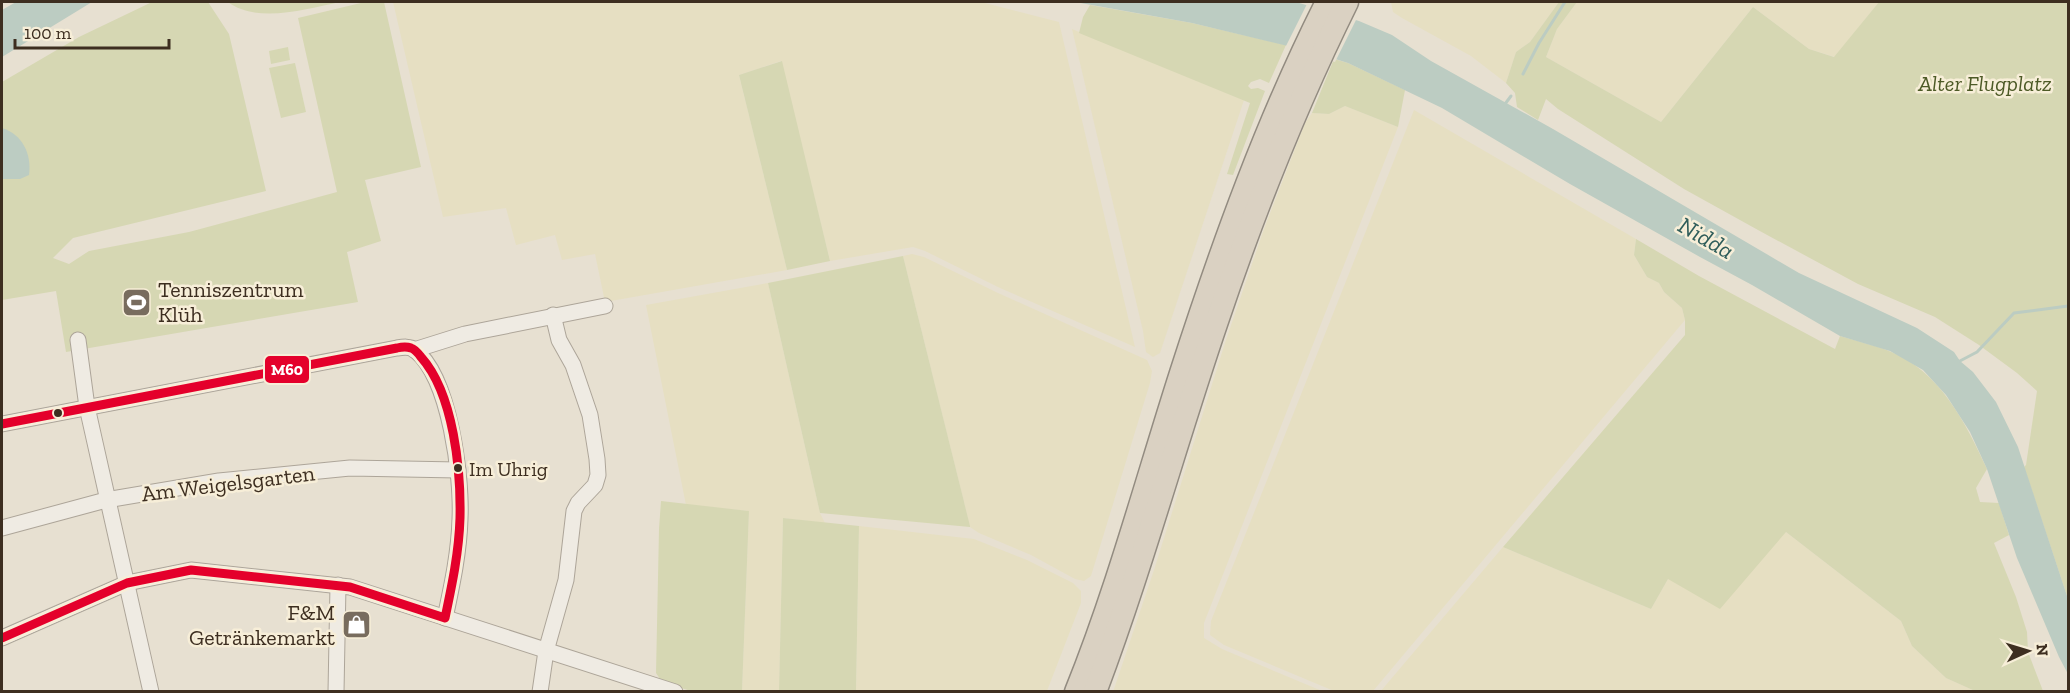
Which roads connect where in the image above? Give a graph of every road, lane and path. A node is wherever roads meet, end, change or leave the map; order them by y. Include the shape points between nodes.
1 (1327, 2) edge
2 (1347, 2) edge
3 (1309, 58) junction
4 (605, 306) dead end
5 (553, 315) junction
6 (78, 340) dead end
7 (414, 350) junction
8 (87, 407) junction
9 (2, 424) edge
10 (458, 470) junction
11 (106, 500) junction
12 (2, 528) edge
13 (127, 583) junction
14 (338, 585) junction
15 (445, 618) junction
16 (2, 638) edge
17 (546, 651) junction
18 (151, 692) edge
19 (336, 692) edge
20 (540, 692) edge
21 (675, 692) edge
22 (1076, 692) edge
23 (1095, 692) edge

1 - 3 highway
2 - 3 highway
3 - 22 highway via 1261,149 1221,253 1117,578
3 - 23 highway
4 - 5 street
5 - 7 street via 465,334
5 - 17 street via 559,340 573,365 590,415 598,476 574,510 566,580
6 - 8 street
7 - 8 street via 397,348
7 - 10 street via 439,389 451,427
8 - 9 street
8 - 11 street
10 - 11 street, Am Weigelsgarten via 350,468 219,481
10 - 15 street via 459,537
11 - 12 street, Am Weigelsgarten
11 - 13 street
13 - 14 street via 191,570
13 - 16 street
13 - 18 street
14 - 15 street
14 - 19 street
15 - 17 street
17 - 20 street
17 - 21 street

